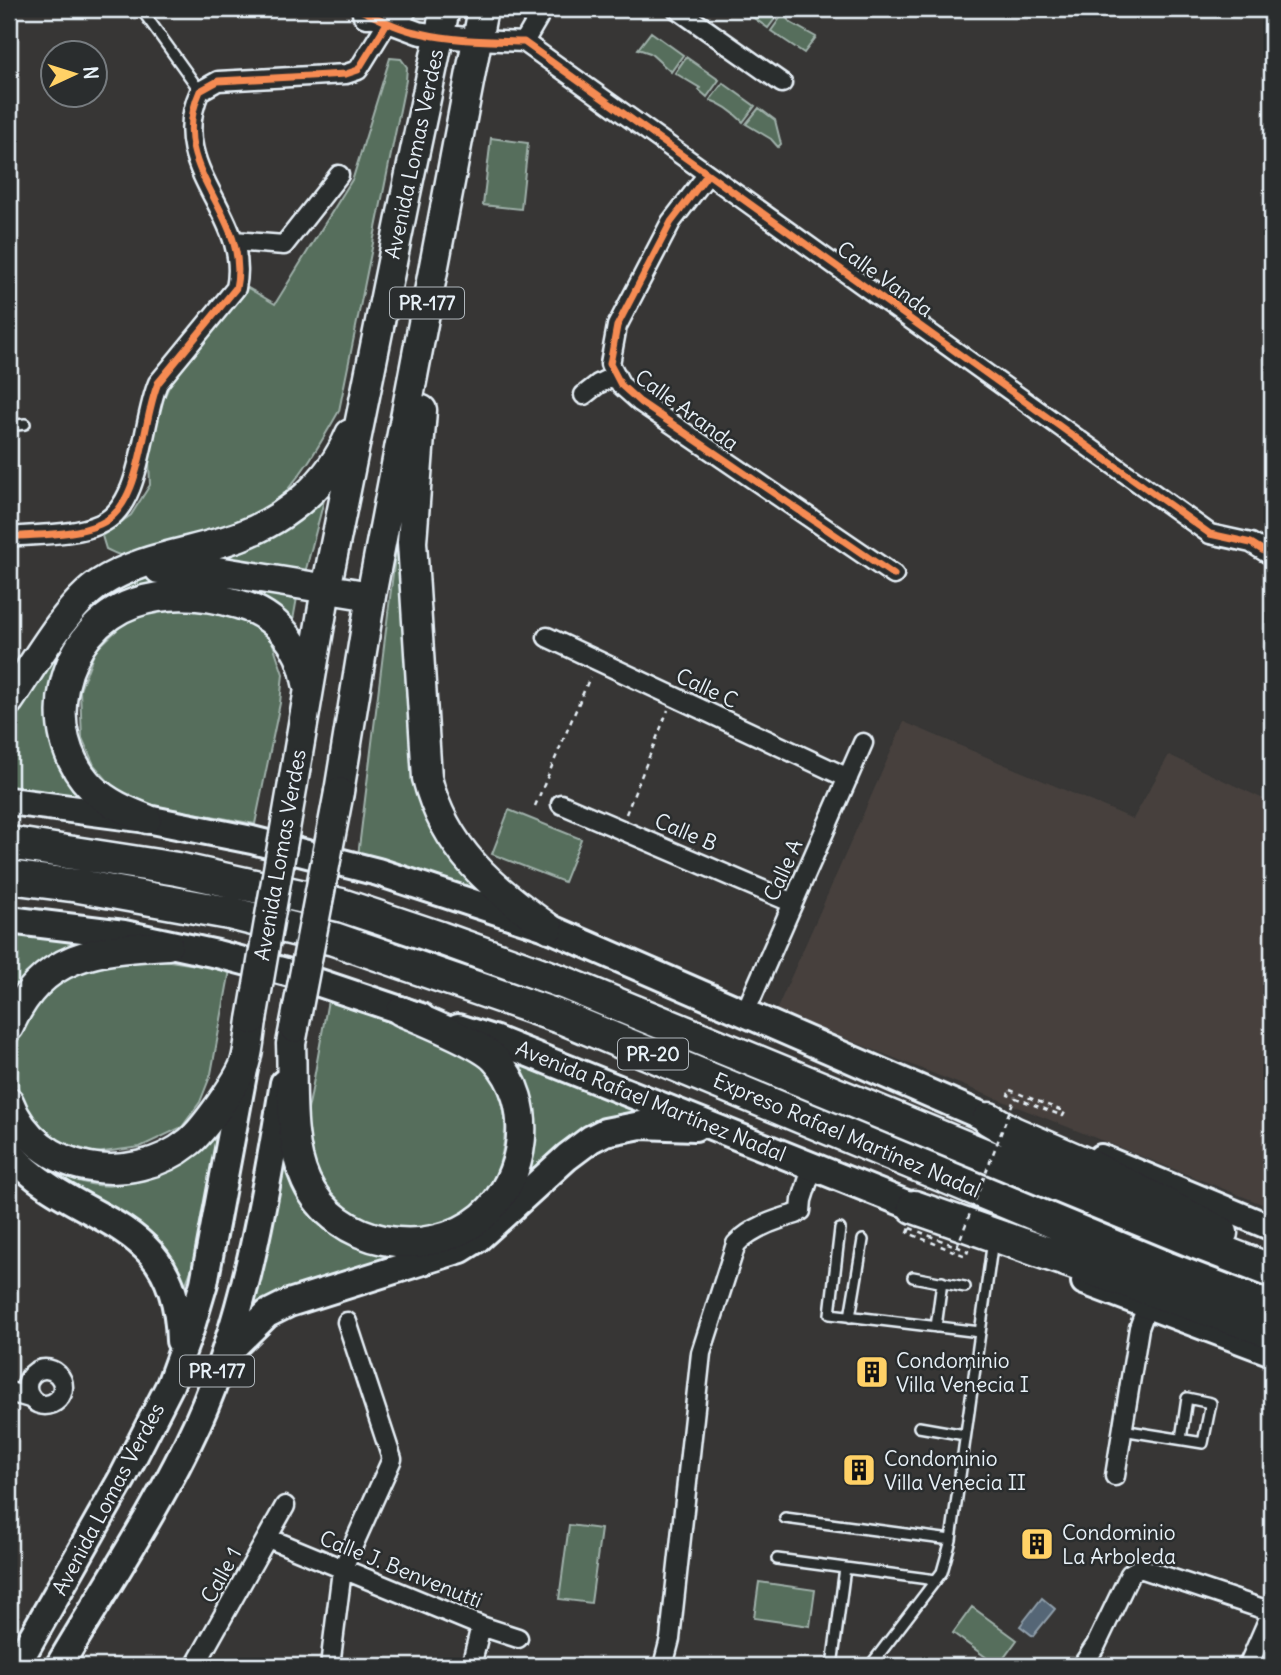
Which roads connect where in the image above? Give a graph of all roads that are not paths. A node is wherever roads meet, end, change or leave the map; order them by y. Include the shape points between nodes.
1 (141, 9) edge
2 (445, 9) edge
3 (483, 9) edge
4 (539, 9) edge
5 (677, 9) edge
6 (379, 13) edge
7 (438, 36) junction
8 (477, 40) junction
9 (524, 42) junction
10 (782, 83) dead end
11 (200, 92) junction
12 (708, 174) junction
13 (339, 175) dead end
14 (234, 241) junction
15 (422, 333) junction
16 (616, 375) junction
17 (584, 395) dead end
18 (364, 403) junction
19 (25, 424) dead end
20 (9, 426) edge
21 (9, 537) edge
22 (1272, 556) edge
23 (120, 573) junction
24 (894, 575) dead end
25 (326, 589) junction
26 (371, 596) junction
27 (547, 637) dead end
28 (309, 692) junction
29 (9, 701) edge
30 (863, 743) dead end
31 (848, 778) junction
32 (9, 801) edge
33 (561, 804) dead end
34 (147, 819) junction
35 (9, 843) edge
36 (9, 877) edge
37 (793, 902) junction
38 (9, 920) edge
39 (549, 928) junction
40 (168, 945) junction
41 (401, 1011) junction
42 (744, 1015) junction
43 (9, 1027) edge
44 (293, 1036) junction
45 (245, 1064) junction
46 (9, 1102) edge
47 (989, 1119) junction
48 (717, 1129) junction
49 (9, 1152) edge
50 (813, 1165) junction
51 (914, 1208) junction
52 (1272, 1228) edge
53 (840, 1229) dead end
54 (863, 1240) dead end
55 (992, 1247) junction
56 (1272, 1265) edge
57 (1272, 1271) edge
58 (913, 1277) dead end
59 (942, 1282) junction
60 (965, 1287) dead end
61 (1147, 1306) junction
62 (1272, 1309) edge
63 (850, 1317) junction
64 (347, 1322) dead end
65 (936, 1327) junction
66 (980, 1332) junction
67 (1272, 1332) edge
68 (1272, 1353) edge
69 (181, 1355) junction
70 (222, 1358) junction
71 (9, 1392) edge
72 (30, 1398) dead end
73 (919, 1427) dead end
74 (1122, 1430) junction
75 (965, 1435) junction
76 (1181, 1440) junction
77 (1115, 1476) dead end
78 (285, 1506) dead end
79 (785, 1518) dead end
80 (268, 1538) junction
81 (951, 1540) junction
82 (778, 1559) dead end
83 (845, 1568) junction
84 (342, 1570) junction
85 (936, 1580) junction
86 (1272, 1612) edge
87 (481, 1626) junction
88 (518, 1638) dead end
89 (16, 1666) edge
90 (59, 1666) edge
91 (195, 1666) edge
92 (330, 1666) edge
93 (471, 1666) edge
94 (663, 1666) edge
95 (832, 1666) edge
96 (870, 1666) edge
97 (1082, 1666) edge
98 (1248, 1666) edge

1 - 11 lane
2 - 7 highway, Avenida Lomas Verdes / PR-177
3 - 8 highway, Avenida Lomas Verdes / PR-177
4 - 9 street
5 - 10 street
6 - 7 street via 419,33
6 - 11 street via 358,70 218,81
7 - 8 street
7 - 18 highway, Avenida Lomas Verdes / PR-177
8 - 9 street
8 - 15 highway, Avenida Lomas Verdes / PR-177
9 - 12 street, Calle Vanda
11 - 14 street via 191,118 193,155
12 - 16 street, Calle Aranda via 671,222 617,326 610,364
12 - 22 street, Calle Vanda via 1210,534 1251,543
13 - 14 street via 284,245
14 - 21 street via 240,269 236,288 158,383 132,485 120,510 101,524 80,530
15 - 26 highway, Avenida Lomas Verdes / PR-177
15 - 39 highway via 422,418 412,542 427,778 437,810 460,850 487,879
16 - 17 street
16 - 24 street, Calle Aranda via 621,386 640,402
18 - 23 highway via 347,443 326,475 282,516 240,536
18 - 25 highway, Avenida Lomas Verdes / PR-177
19 - 20 lane
23 - 25 highway via 200,568
23 - 29 highway via 83,596
25 - 26 highway
25 - 28 highway, Avenida Lomas Verdes / PR-177
26 - 44 highway, Avenida Lomas Verdes / PR-177, bridge
27 - 31 street, Calle C
28 - 34 highway via 305,668 291,640 283,629 249,607 173,595 132,604 98,625 85,639 64,683 63,734 80,774 94,790 114,806
28 - 45 highway, Avenida Lomas Verdes / PR-177, bridge
30 - 31 street, Calle A
31 - 37 street, Calle A
32 - 34 main road
33 - 37 street, Calle B
34 - 39 main road via 378,872
35 - 57 highway, Expreso Rafael Martínez Nadal / PR-20 via 265,888 341,905 440,938 565,984
36 - 62 highway, Expreso Rafael Martínez Nadal / PR-20 via 229,913 334,939 563,1018
37 - 42 street, Calle A
38 - 40 main road, Avenida Rafael Martínez Nadal via 124,934
39 - 42 main road
40 - 41 main road, Avenida Rafael Martínez Nadal via 289,973
40 - 43 highway via 122,947 72,958 39,981
41 - 44 highway via 487,1052 507,1074 522,1118 512,1174 494,1205 448,1236 415,1242 369,1238 349,1229 318,1202 297,1149
41 - 48 main road, Avenida Rafael Martínez Nadal via 495,1040
42 - 47 main road
44 - 70 main road, Avenida Lomas Verdes / PR-177 via 251,1255
45 - 46 highway via 191,1141 160,1159 130,1167 95,1169 56,1157 29,1136
45 - 69 main road, Avenida Lomas Verdes / PR-177 via 204,1283
47 - 52 main road via 1017,1124
47 - 56 highway via 1216,1230
48 - 50 main road, Avenida Rafael Martínez Nadal
48 - 70 main road via 641,1125 605,1132 567,1157 461,1249 289,1303 267,1314
49 - 69 main road via 41,1181 118,1225 155,1257 177,1304
50 - 51 main road, Avenida Rafael Martínez Nadal
50 - 94 street via 802,1200 792,1206 789,1216 755,1229 736,1244 701,1353 670,1639
51 - 55 main road, Avenida Rafael Martínez Nadal
51 - 67 highway
53 - 63 lane via 830,1314
54 - 63 lane
55 - 61 main road, Avenida Rafael Martínez Nadal
55 - 66 lane
58 - 59 lane
59 - 60 lane
59 - 65 lane
61 - 68 main road, Avenida Rafael Martínez Nadal
61 - 74 street
63 - 65 lane
64 - 84 street via 392,1459
65 - 66 lane
66 - 75 lane
69 - 89 main road, Avenida Lomas Verdes / PR-177 via 123,1477
70 - 90 main road, Avenida Lomas Verdes / PR-177 via 198,1421 158,1498
71 - 72 street
73 - 75 lane
74 - 76 lane
74 - 77 street
75 - 81 lane
76 - 76 lane via 1203,1443 1211,1403 1186,1398
78 - 80 street, Calle 1
79 - 81 lane
80 - 84 street, Calle J. Benvenutti
80 - 91 street, Calle 1
81 - 85 lane
82 - 83 lane
83 - 85 lane
83 - 95 lane
84 - 87 street, Calle J. Benvenutti
84 - 92 street
85 - 96 lane
86 - 97 street via 1140,1568 1130,1574
86 - 98 street
87 - 88 street, Calle J. Benvenutti
87 - 93 street

